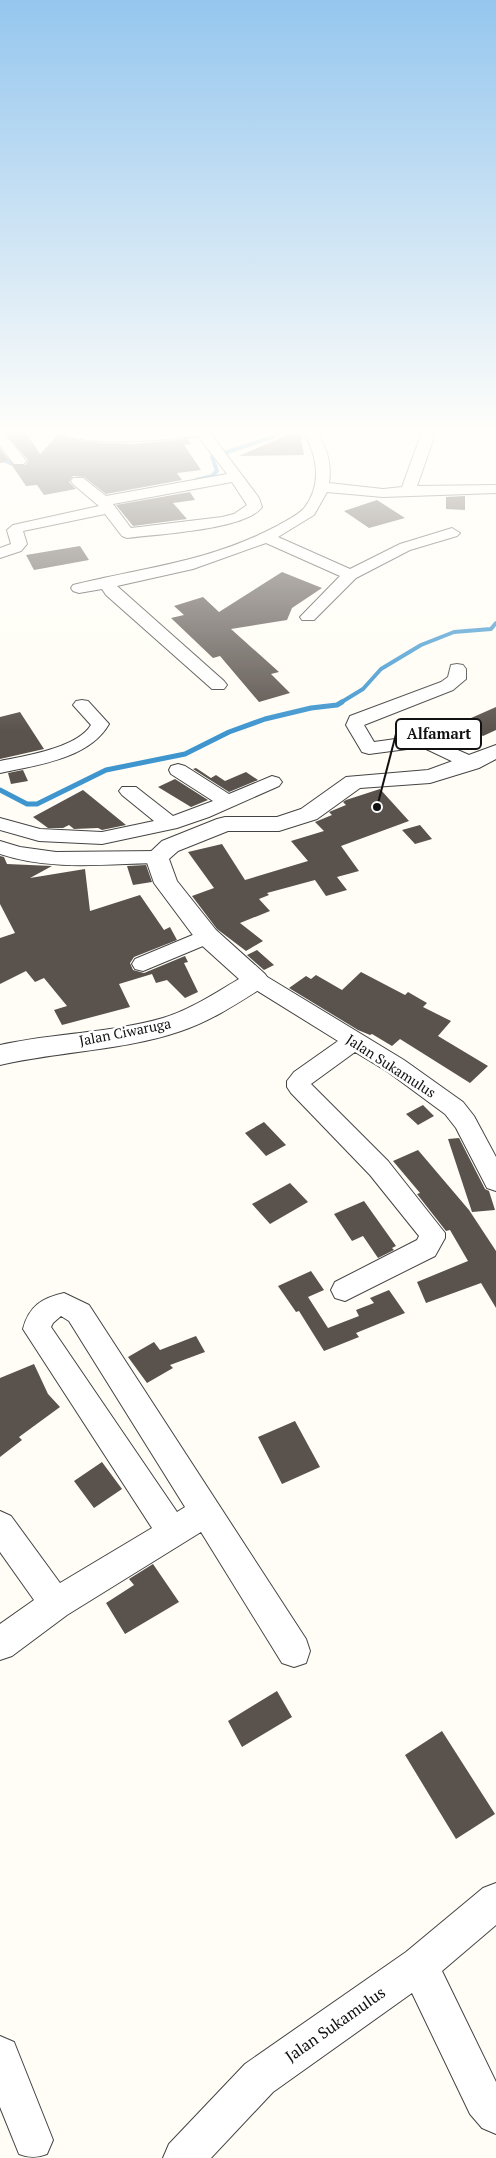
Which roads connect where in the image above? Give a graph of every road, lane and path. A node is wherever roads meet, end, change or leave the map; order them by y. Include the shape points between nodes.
1 (15, 530) edge
2 (124, 530) edge
3 (159, 530) edge
4 (281, 530) edge
5 (452, 533) dead end
6 (268, 538) junction
7 (0, 553) edge
8 (350, 575) junction
9 (107, 583) junction
10 (79, 588) dead end
11 (308, 617) dead end
12 (457, 669) dead end
13 (218, 685) dead end
14 (82, 705) dead end
15 (496, 751) edge
16 (471, 762) junction
17 (0, 767) edge
18 (178, 770) dead end
19 (272, 782) dead end
20 (129, 791) dead end
21 (228, 802) junction
22 (0, 824) edge
23 (170, 824) junction
24 (0, 847) edge
25 (157, 856) junction
26 (207, 936) junction
27 (143, 964) dead end
28 (256, 980) junction
29 (354, 1041) junction
30 (0, 1055) edge
31 (496, 1181) edge
32 (345, 1290) dead end
33 (205, 1512) junction
34 (0, 1526) edge
35 (172, 1532) junction
36 (56, 1604) junction
37 (0, 1644) edge
38 (294, 1650) dead end
39 (496, 1901) edge
40 (419, 1965) junction
41 (0, 2056) edge
42 (496, 2114) edge
43 (34, 2140) dead end
44 (183, 2158) edge

1 - 7 street via 19,544
2 - 3 street via 132,534
4 - 6 street
5 - 8 street via 405,546
6 - 8 street
6 - 9 street via 182,567
8 - 11 street
9 - 10 street
9 - 13 street via 112,592
12 - 16 street via 457,678 447,686 356,720 355,725 369,748 424,741
14 - 17 street via 100,724 88,739 70,748
15 - 16 street
16 - 25 street via 430,776 354,782 309,814 279,824 225,824 170,846
18 - 21 street
19 - 21 street
20 - 23 street
21 - 23 street
22 - 23 street via 40,835 102,838
24 - 25 street via 34,856 63,858
25 - 26 street via 166,883
26 - 27 street
26 - 28 street
28 - 29 street, Jalan Sukamulus
28 - 30 street, Jalan Ciwaruga via 221,1002 171,1025
29 - 31 street, Jalan Sukamulus via 396,1066 454,1108 465,1122
29 - 32 street via 299,1081 299,1087 379,1168 432,1233 432,1238 426,1248
33 - 35 street
33 - 35 street via 79,1313 64,1304 47,1310 39,1319 37,1329
33 - 38 street
34 - 36 street
35 - 36 street
36 - 37 street
39 - 40 street, Jalan Sukamulus
40 - 42 street via 484,2100
40 - 44 street, Jalan Sukamulus via 259,2078
41 - 43 street

